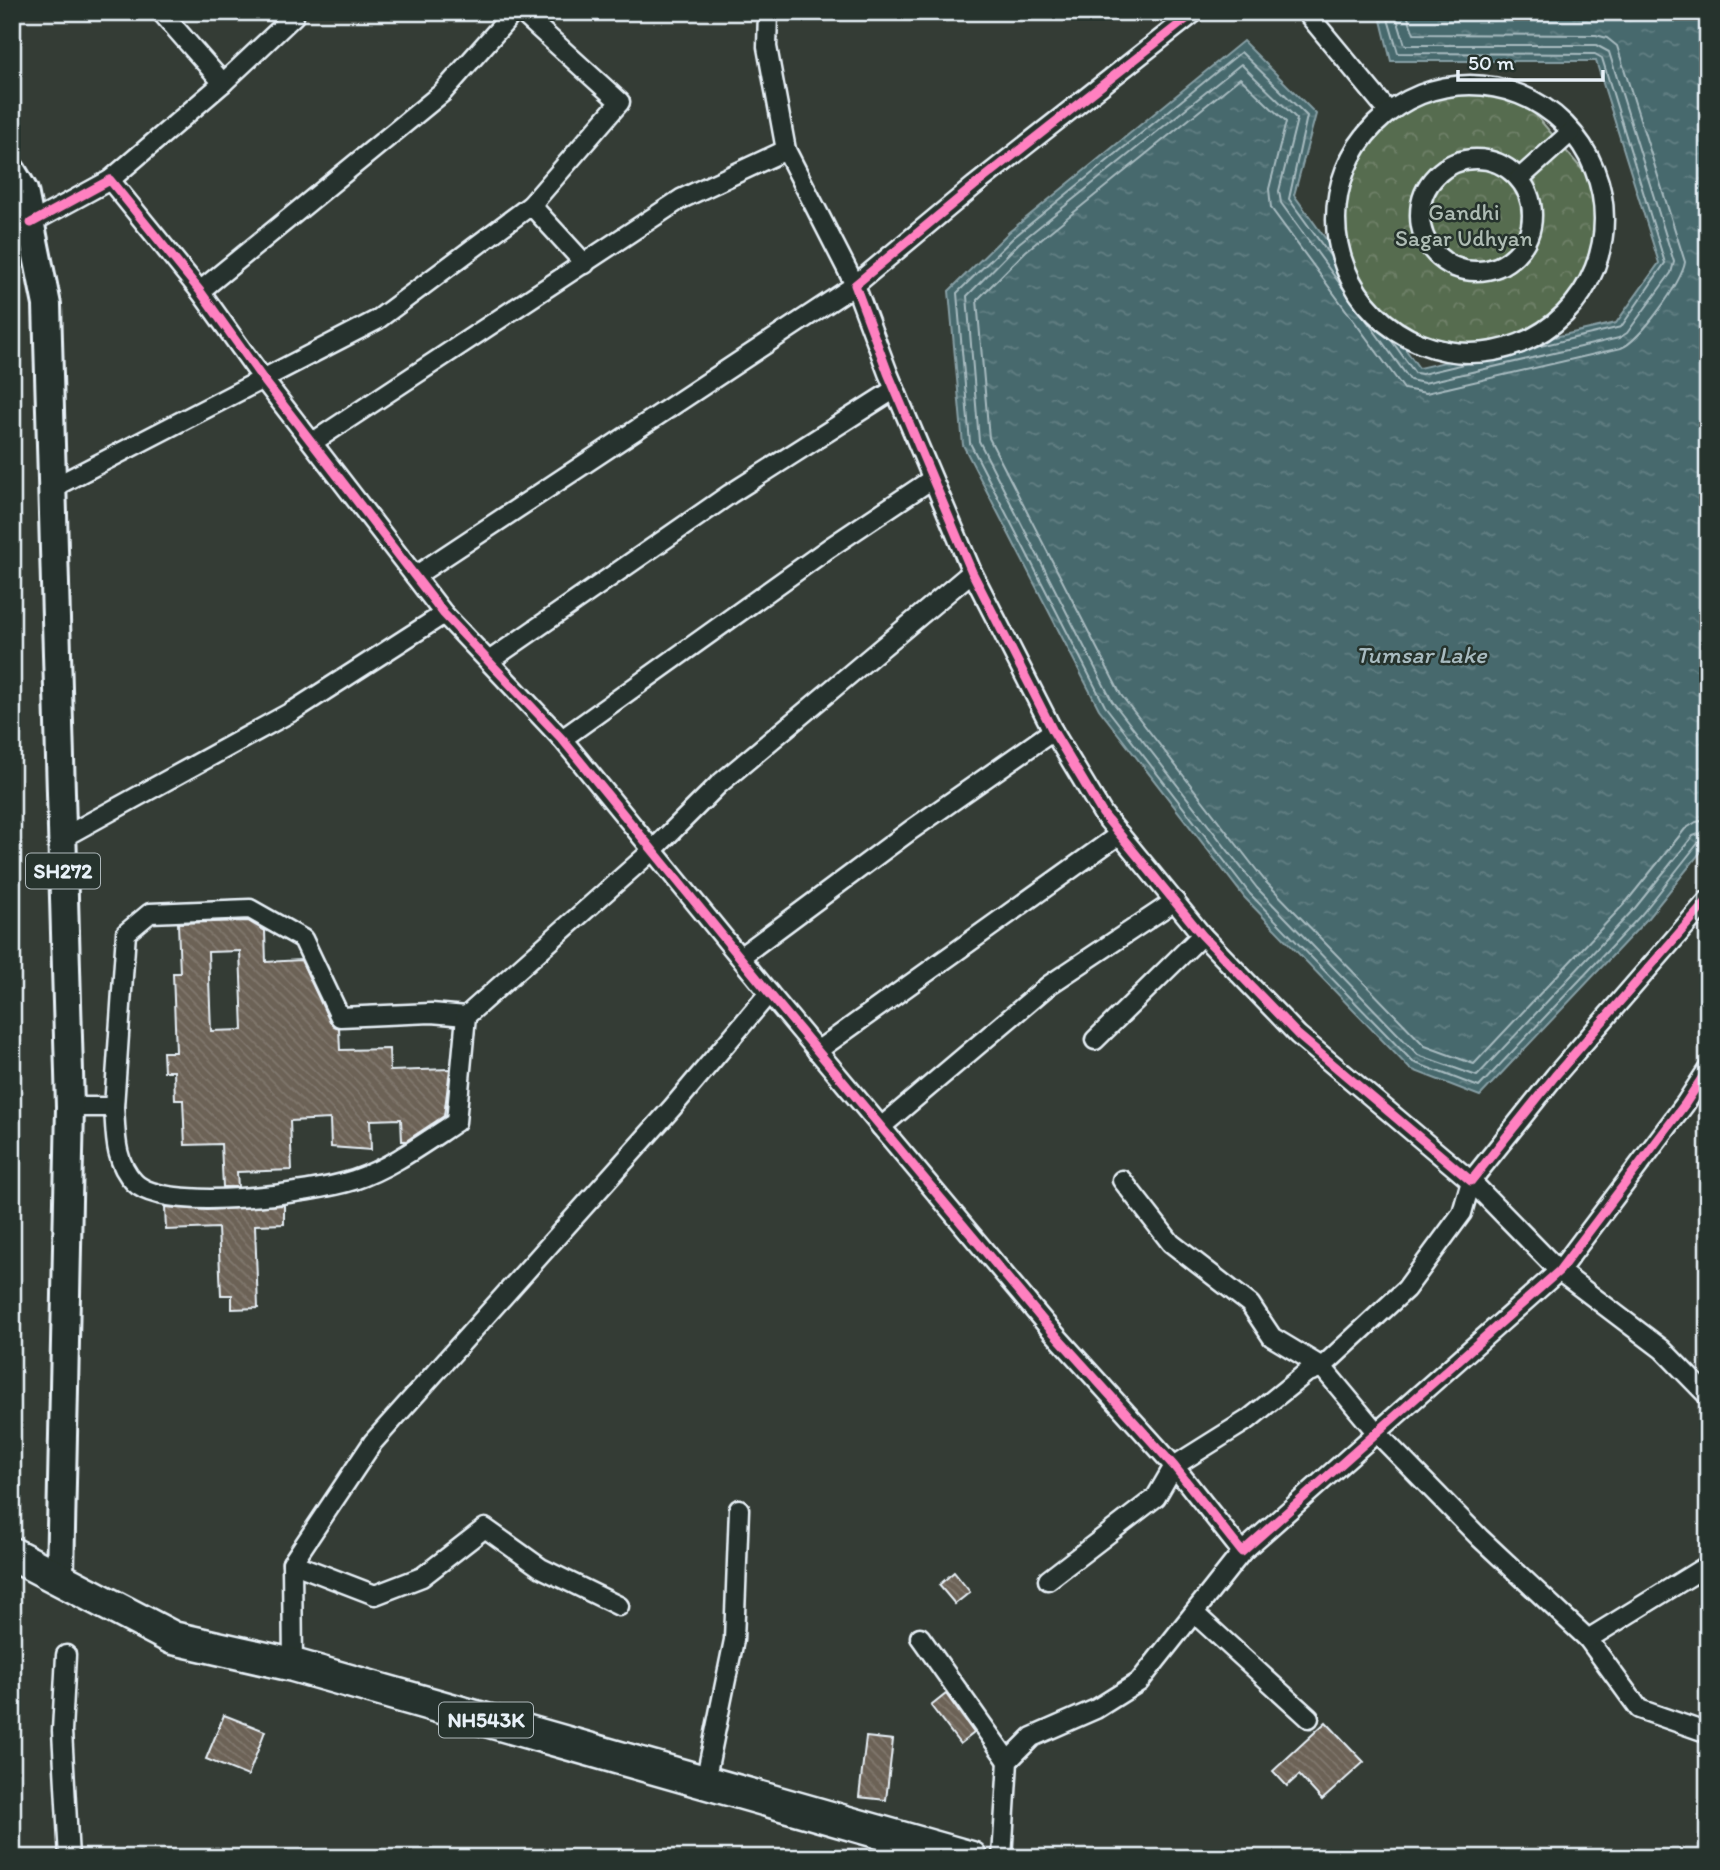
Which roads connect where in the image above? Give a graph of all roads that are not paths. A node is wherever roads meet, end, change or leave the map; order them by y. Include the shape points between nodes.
1 (161, 12) edge
2 (514, 12) edge
3 (521, 12) edge
4 (768, 12) edge
5 (1195, 12) edge
6 (1306, 12) edge
7 (294, 16) dead end
8 (223, 83) junction
9 (1388, 111) junction
10 (1570, 133) junction
11 (786, 150) junction
12 (12, 171) edge
13 (1519, 179) junction
14 (110, 180) junction
15 (531, 205) junction
16 (31, 223) junction
17 (585, 264) junction
18 (855, 285) junction
19 (200, 290) junction
20 (263, 379) junction
21 (895, 389) junction
22 (313, 442) junction
23 (932, 479) junction
24 (52, 488) junction
25 (972, 572) junction
26 (415, 576) junction
27 (444, 614) junction
28 (489, 661) junction
29 (1053, 731) junction
30 (562, 739) junction
31 (1120, 834) junction
32 (62, 838) junction
33 (654, 849) junction
34 (1708, 900) edge
35 (1175, 901) junction
36 (1202, 935) junction
37 (740, 957) junction
38 (768, 993) junction
39 (466, 1016) junction
40 (1095, 1040) dead end
41 (817, 1051) junction
42 (1708, 1069) edge
43 (70, 1107) junction
44 (114, 1107) junction
45 (881, 1127) junction
46 (1122, 1180) dead end
47 (1471, 1181) junction
48 (1559, 1271) junction
49 (1322, 1367) junction
50 (1708, 1396) edge
51 (1377, 1433) junction
52 (1174, 1466) junction
53 (739, 1509) dead end
54 (1242, 1552) junction
55 (12, 1554) edge
56 (292, 1563) junction
57 (1708, 1565) edge
58 (60, 1576) junction
59 (1048, 1580) dead end
60 (619, 1606) dead end
61 (1194, 1613) junction
62 (920, 1637) dead end
63 (1588, 1639) junction
64 (66, 1655) dead end
65 (293, 1665) junction
66 (1309, 1718) dead end
67 (1708, 1733) edge
68 (1008, 1760) junction
69 (705, 1782) junction
70 (69, 1858) edge
71 (971, 1858) edge
72 (1002, 1858) edge

1 - 8 street
2 - 19 street via 442,93
3 - 15 street via 620,102
4 - 11 street via 767,47
5 - 18 street
6 - 9 street
7 - 8 street
8 - 14 street
9 - 10 street via 1429,90 1473,84 1517,93 1556,116
9 - 10 street via 1358,142 1340,182 1335,225 1344,268 1367,306 1400,334 1441,350 1485,353 1527,341 1563,317 1590,281 1603,238 1602,193 1585,151
10 - 13 street
11 - 17 street via 681,200
11 - 18 street
12 - 16 main road, SH272 via 24,191
13 - 13 street via 1488,160 1460,161 1436,174 1420,207 1420,226 1427,244 1439,258 1473,271 1492,270 1509,261 1530,232 1529,195
14 - 16 street
14 - 19 street
15 - 17 street
15 - 20 street via 377,320
16 - 24 main road, SH272 via 47,305
17 - 22 street
18 - 21 street
18 - 26 street
19 - 20 street
20 - 22 street
20 - 24 street
21 - 23 street
21 - 28 street via 730,494
22 - 26 street
23 - 25 street
23 - 30 street
24 - 32 main road, SH272
25 - 29 street
25 - 33 street via 718,785
26 - 27 street
27 - 28 street
27 - 32 street via 293,711
28 - 30 street
29 - 31 street
29 - 37 street
30 - 33 street
31 - 35 street
31 - 41 street
32 - 43 main road, SH272
33 - 37 street
33 - 39 street
34 - 47 street
35 - 36 street
35 - 45 street via 1049,985
36 - 40 street
36 - 47 street via 1298,1035
37 - 38 street
38 - 41 street
38 - 56 street via 672,1108 373,1441
39 - 44 street via 456,1122 411,1152 355,1180 297,1192 167,1198 136,1185 118,1160
39 - 44 street via 340,1017 303,939 250,909 150,913 126,933
41 - 45 street
42 - 48 street
43 - 44 street
43 - 58 main road, SH272
45 - 52 street via 1045,1324
46 - 49 street via 1171,1243 1250,1304 1272,1337
47 - 48 street
47 - 49 street via 1462,1213 1406,1289
48 - 50 street via 1662,1349
48 - 51 street
49 - 51 street
49 - 52 street via 1306,1373 1249,1419
51 - 54 street
51 - 63 street
52 - 54 street
52 - 59 street via 1156,1497
53 - 69 street via 734,1640
54 - 61 street
55 - 58 highway, NH543K
56 - 60 street via 375,1595 422,1577 485,1528 541,1568
56 - 65 street
57 - 63 street
58 - 65 highway, NH543K via 173,1638
61 - 66 street
61 - 68 street via 1139,1682 1096,1709 1032,1737
62 - 68 street
63 - 67 street via 1639,1709
64 - 70 street via 62,1731
65 - 69 highway, NH543K
68 - 72 street
69 - 71 highway, NH543K

